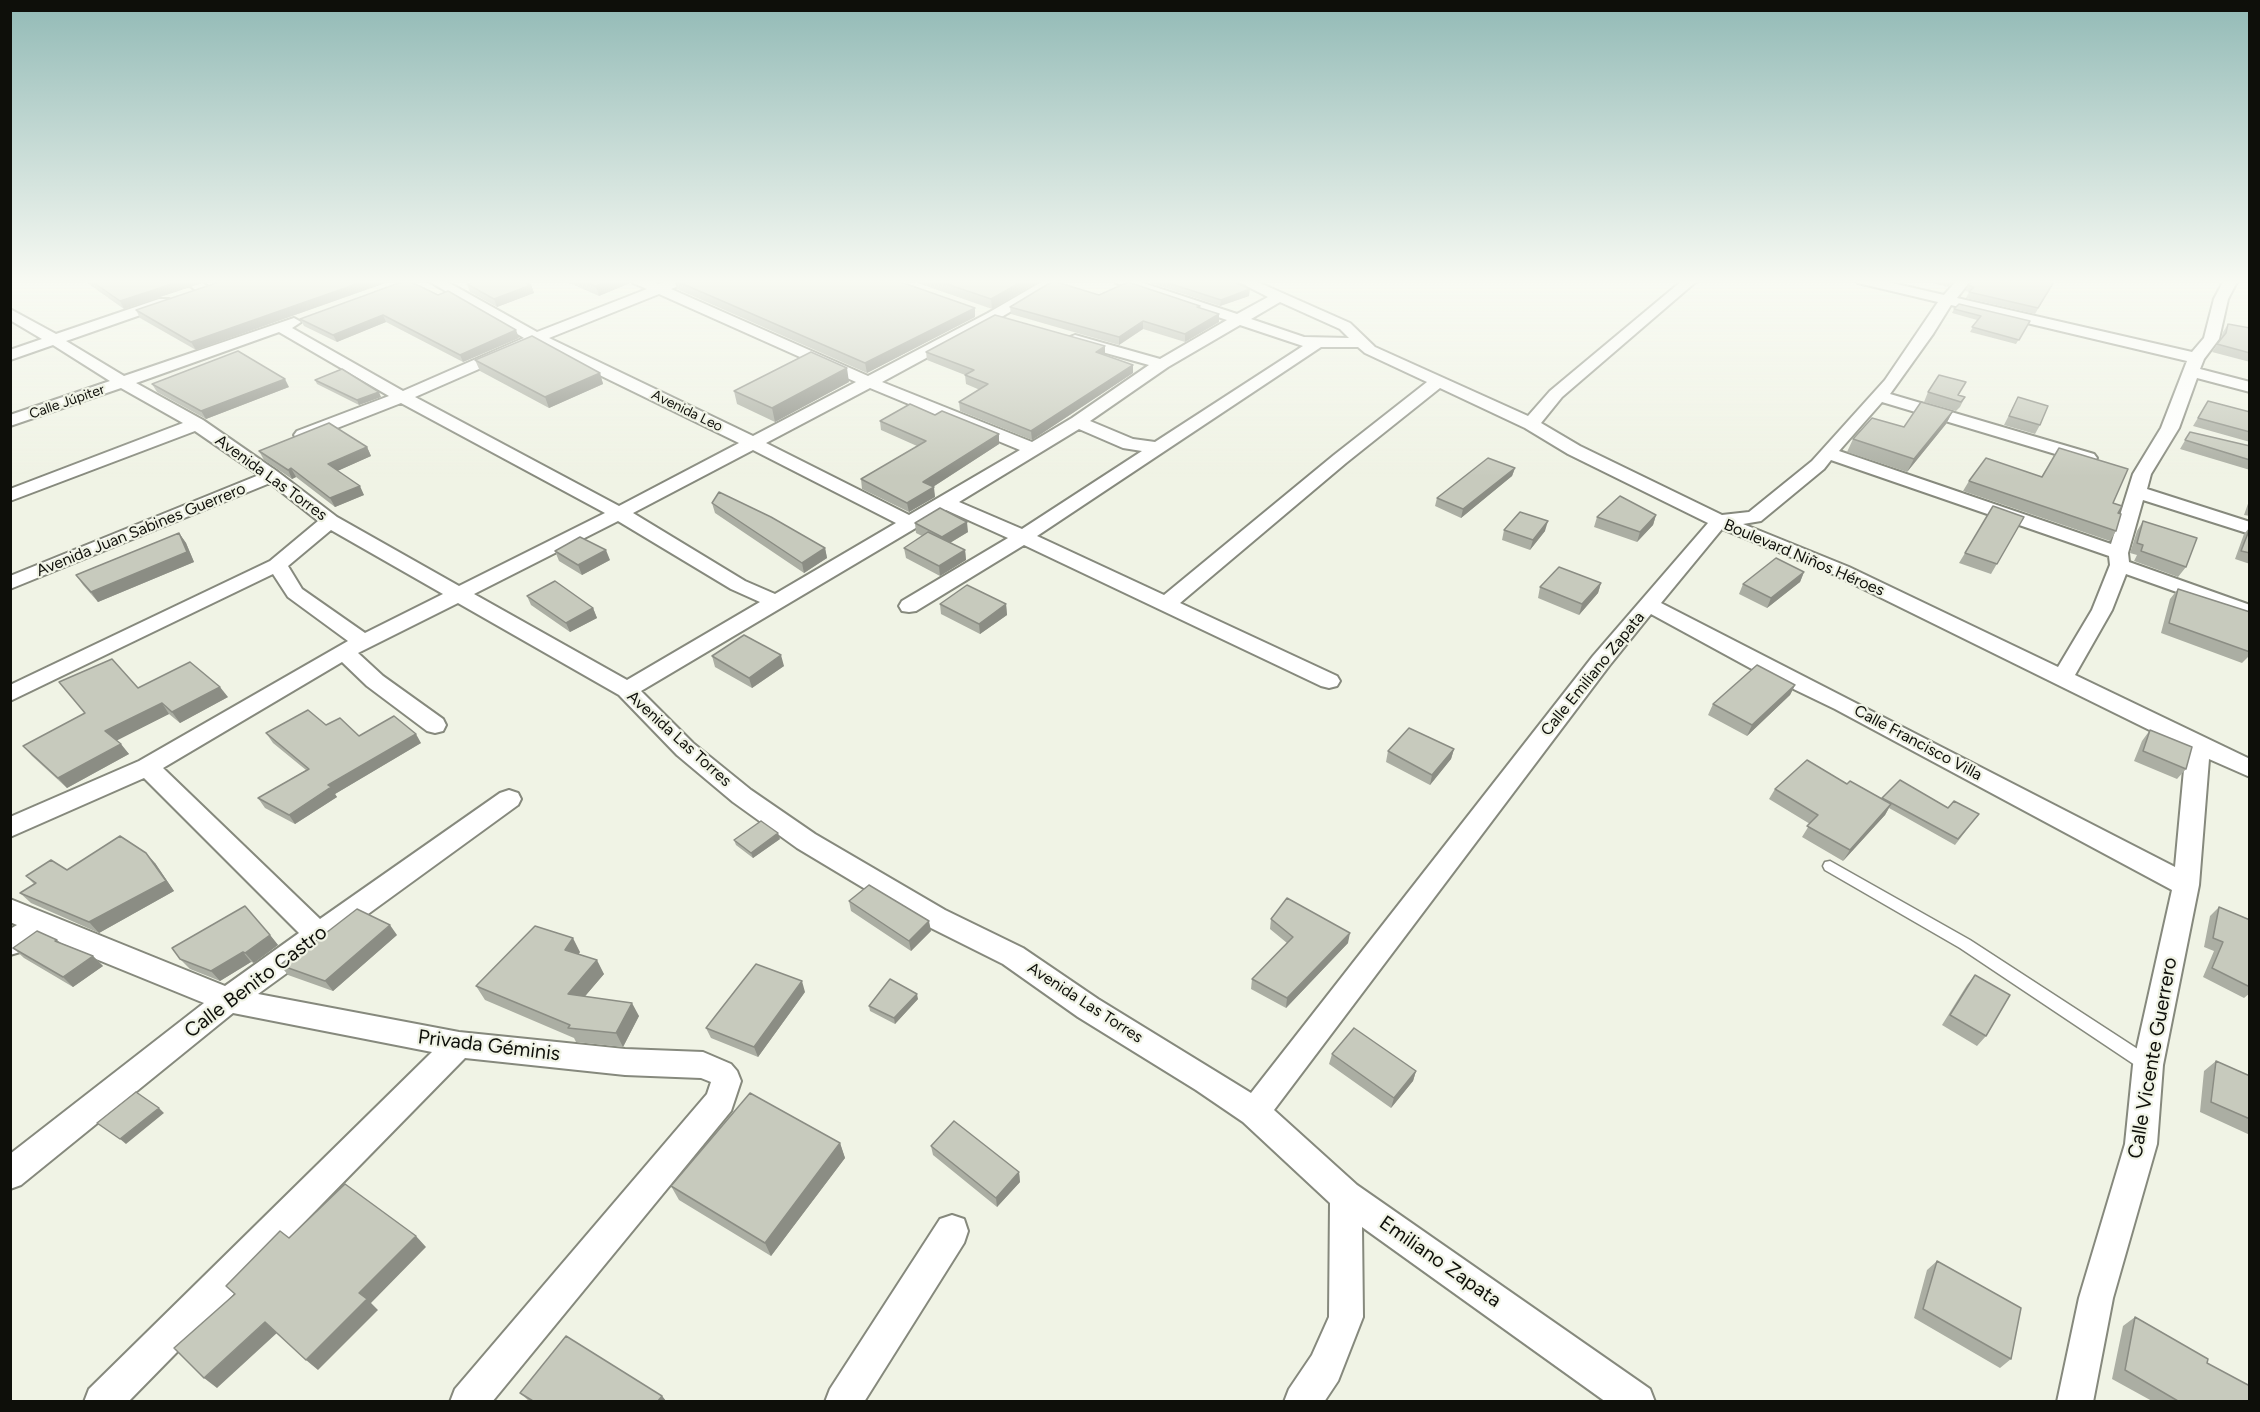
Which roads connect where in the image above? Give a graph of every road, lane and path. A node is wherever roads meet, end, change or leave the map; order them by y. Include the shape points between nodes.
1 (37, 346) edge
2 (63, 346) edge
3 (227, 346) edge
4 (313, 346) edge
5 (518, 346) edge
6 (552, 346) edge
7 (788, 346) edge
8 (937, 346) edge
9 (1099, 346) edge
10 (1193, 346) edge
11 (1313, 346) edge
12 (1366, 346) edge
13 (1613, 346) edge
14 (1915, 346) edge
15 (2120, 346) edge
16 (2206, 346) edge
17 (10, 356) edge
18 (1162, 364) junction
19 (2194, 365) junction
20 (869, 382) junction
21 (1438, 382) junction
22 (124, 383) junction
23 (2250, 387) edge
24 (1879, 396) junction
25 (402, 397) junction
26 (10, 421) edge
27 (1078, 422) junction
28 (197, 424) junction
29 (1530, 424) junction
30 (287, 441) edge
31 (752, 442) junction
32 (1159, 448) junction
33 (266, 449) edge
34 (1033, 449) junction
35 (1827, 453) junction
36 (245, 458) junction
37 (2108, 464) edge
38 (272, 476) junction
39 (2136, 492) junction
40 (10, 496) edge
41 (944, 502) junction
42 (619, 513) junction
43 (330, 521) junction
44 (1719, 521) junction
45 (910, 523) junction
46 (2250, 528) edge
47 (1023, 537) junction
48 (2119, 559) junction
49 (277, 564) junction
50 (10, 583) edge
51 (460, 594) junction
52 (775, 601) junction
53 (1166, 604) junction
54 (1649, 605) junction
55 (909, 606) dead end
56 (2250, 612) edge
57 (353, 647) junction
58 (2062, 679) junction
59 (1329, 681) dead end
60 (627, 690) junction
61 (10, 694) edge
62 (435, 726) dead end
63 (2198, 745) junction
64 (147, 767) junction
65 (2250, 769) edge
66 (509, 800) dead end
67 (10, 828) edge
68 (1830, 866) dead end
69 (2186, 885) junction
70 (10, 909) edge
71 (40, 924) junction
72 (318, 934) junction
73 (10, 944) edge
74 (228, 1000) junction
75 (459, 1045) junction
76 (2148, 1065) junction
77 (1254, 1112) junction
78 (10, 1174) edge
79 (1346, 1196) junction
80 (952, 1230) dead end
81 (102, 1401) edge
82 (468, 1401) edge
83 (843, 1401) edge
84 (1302, 1401) edge
85 (1636, 1401) edge
86 (2075, 1401) edge

1 - 17 street
2 - 22 street, Avenida Las Torres
3 - 22 street, Calle Júpiter
4 - 25 street
5 - 25 street
6 - 31 street, Avenida Leo
7 - 20 street
8 - 20 street
9 - 18 street
10 - 18 street
11 - 32 street
12 - 21 street, Boulevard Niños Héroes
13 - 29 street via 1556,394
14 - 24 street
15 - 19 street
16 - 19 street
18 - 27 street
19 - 23 street
19 - 39 street via 2176,429 2136,472
20 - 31 street
20 - 34 street
21 - 29 street, Boulevard Niños Héroes
21 - 53 street
22 - 26 street, Calle Júpiter
22 - 28 street, Avenida Las Torres
24 - 35 street
24 - 37 street
25 - 30 street
25 - 42 street
27 - 32 street via 1129,444
27 - 34 street
28 - 36 street, Avenida Las Torres
28 - 40 street
29 - 44 street, Boulevard Niños Héroes
31 - 42 street
31 - 45 street, Avenida Leo
32 - 47 street
33 - 36 street
34 - 41 street
35 - 44 street via 1818,465 1754,517
35 - 48 street
36 - 38 street, Avenida Las Torres
38 - 43 street, Avenida Las Torres
38 - 50 street, Avenida Juan Sabines Guerrero
39 - 46 street
39 - 48 street
41 - 45 street
41 - 47 street
42 - 51 street
42 - 52 street via 738,585
43 - 49 street
43 - 51 street, Avenida Las Torres
44 - 54 street, Calle Emiliano Zapata
44 - 58 street, Boulevard Niños Héroes via 1842,571
45 - 52 street
47 - 53 street
47 - 55 street
48 - 56 street
48 - 58 street via 2102,610
49 - 57 street via 295,593
49 - 61 street
51 - 57 street
51 - 60 street, Avenida Las Torres
52 - 60 street
53 - 59 street
54 - 69 street, Calle Francisco Villa
54 - 77 street, Calle Emiliano Zapata via 1601,661
57 - 62 street via 375,681
57 - 64 street
58 - 63 street, Boulevard Niños Héroes
60 - 77 street, Avenida Las Torres via 685,749 806,841 936,918 1013,956
63 - 65 street, Boulevard Niños Héroes
63 - 69 street, Calle Vicente Guerrero
64 - 67 street
64 - 72 street
66 - 72 street, Calle Benito Castro
68 - 76 lane via 1965,944
69 - 76 street, Calle Vicente Guerrero
70 - 71 street, Privada Géminis
71 - 73 street
71 - 74 street, Privada Géminis
72 - 74 street, Calle Benito Castro
74 - 75 street, Privada Géminis
74 - 78 street, Calle Benito Castro
75 - 81 street
75 - 82 street, Privada Géminis via 625,1062 703,1065 721,1073 726,1081 720,1101
76 - 86 street, Calle Vicente Guerrero via 2141,1144 2096,1298
77 - 79 street, Emiliano Zapata
79 - 84 street via 1346,1317 1325,1368
79 - 85 street, Emiliano Zapata
80 - 83 street

